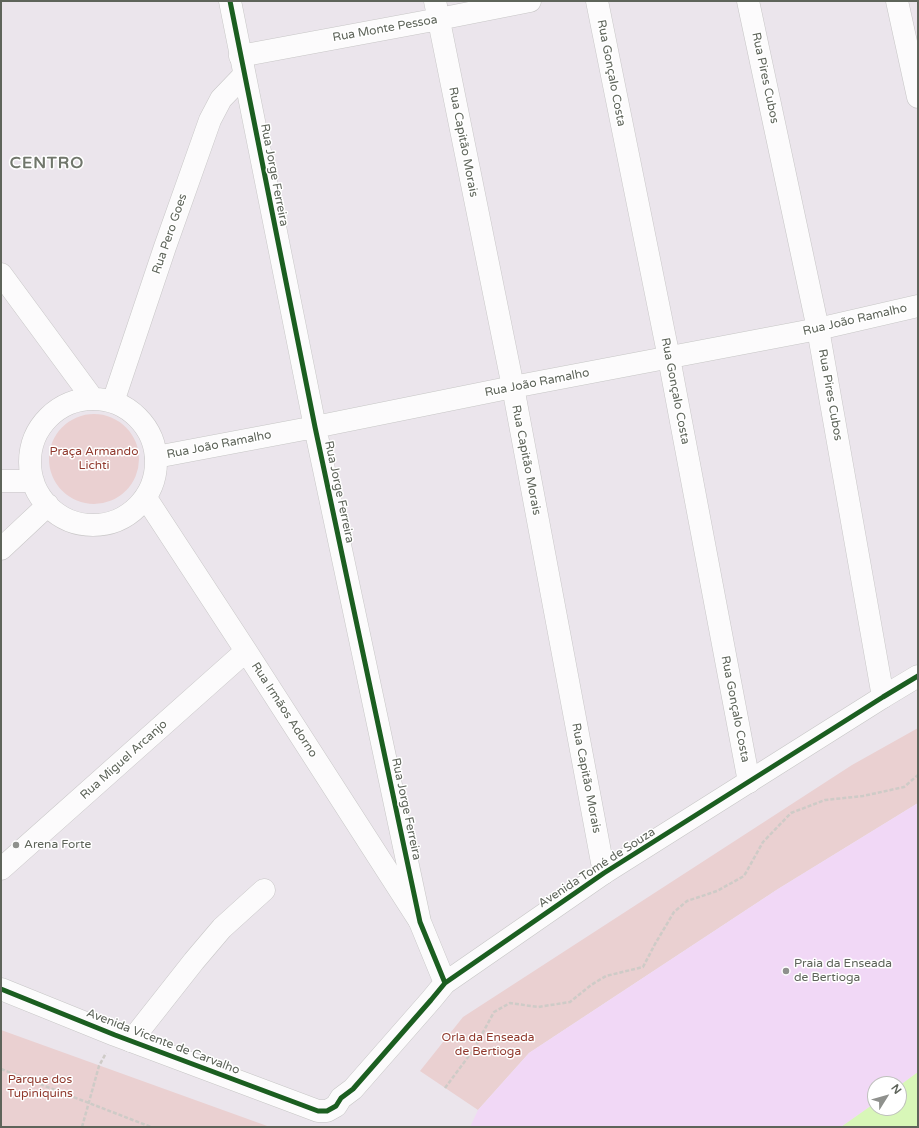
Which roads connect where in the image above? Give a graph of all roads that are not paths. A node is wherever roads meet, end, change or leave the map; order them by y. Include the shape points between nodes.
1 (230, 1) edge
2 (530, 1) edge
3 (597, 1) edge
4 (748, 1) edge
5 (897, 1) edge
6 (437, 10) edge
7 (242, 66) junction
8 (918, 97) edge
9 (1, 274) edge
10 (918, 306) edge
11 (818, 329) junction
12 (669, 358) junction
13 (513, 387) junction
14 (103, 401) junction
15 (315, 427) junction
16 (156, 457) junction
17 (1, 481) edge
18 (33, 481) junction
19 (146, 498) junction
20 (48, 505) junction
21 (1, 549) edge
22 (246, 651) junction
23 (918, 676) edge
24 (883, 697) junction
25 (749, 782) junction
26 (1, 869) edge
27 (604, 873) junction
28 (264, 890) dead end
29 (420, 922) junction
30 (445, 983) junction
31 (1, 989) edge
32 (123, 1038) junction
33 (318, 1111) joint

1 - 7 street, Rua Jorge Ferreira
2 - 6 street, Rua Monte Pessoa
3 - 12 street, Rua Gonçalo Costa
4 - 11 street, Rua Pires Cubos
5 - 8 street
6 - 7 street, Rua Monte Pessoa
6 - 13 street, Rua Capitão Morais
7 - 14 street, Rua Pero Goes via 210,120 165,247
7 - 15 street, Rua Jorge Ferreira
9 - 14 street
10 - 11 street, Rua João Ramalho
11 - 12 street, Rua João Ramalho
11 - 24 street, Rua Pires Cubos
12 - 13 street, Rua João Ramalho
12 - 25 street, Rua Gonçalo Costa
13 - 15 street, Rua João Ramalho
13 - 27 street, Rua Capitão Morais
14 - 16 street via 130,411 143,423 152,439
14 - 18 street via 73,402 56,411 42,425 33,442 30,462
15 - 16 street, Rua João Ramalho
15 - 29 street, Rua Jorge Ferreira
16 - 19 street via 154,478
17 - 18 street
18 - 20 street
19 - 20 street via 133,512 117,521 98,525 74,522 62,517
19 - 22 street, Rua Irmãos Adorno
20 - 21 street
22 - 26 street, Rua Miguel Arcanjo
22 - 29 street, Rua Irmãos Adorno
23 - 24 street, Avenida Tomé de Souza
24 - 25 street, Avenida Tomé de Souza
25 - 27 street, Avenida Tomé de Souza
27 - 30 street, Avenida Tomé de Souza
28 - 32 street via 222,928
29 - 30 street, Rua Jorge Ferreira
30 - 33 street, Avenida Tomé de Souza via 354,1089 341,1098 336,1106
31 - 32 street, Avenida Vicente de Carvalho
32 - 33 street, Avenida Vicente de Carvalho

